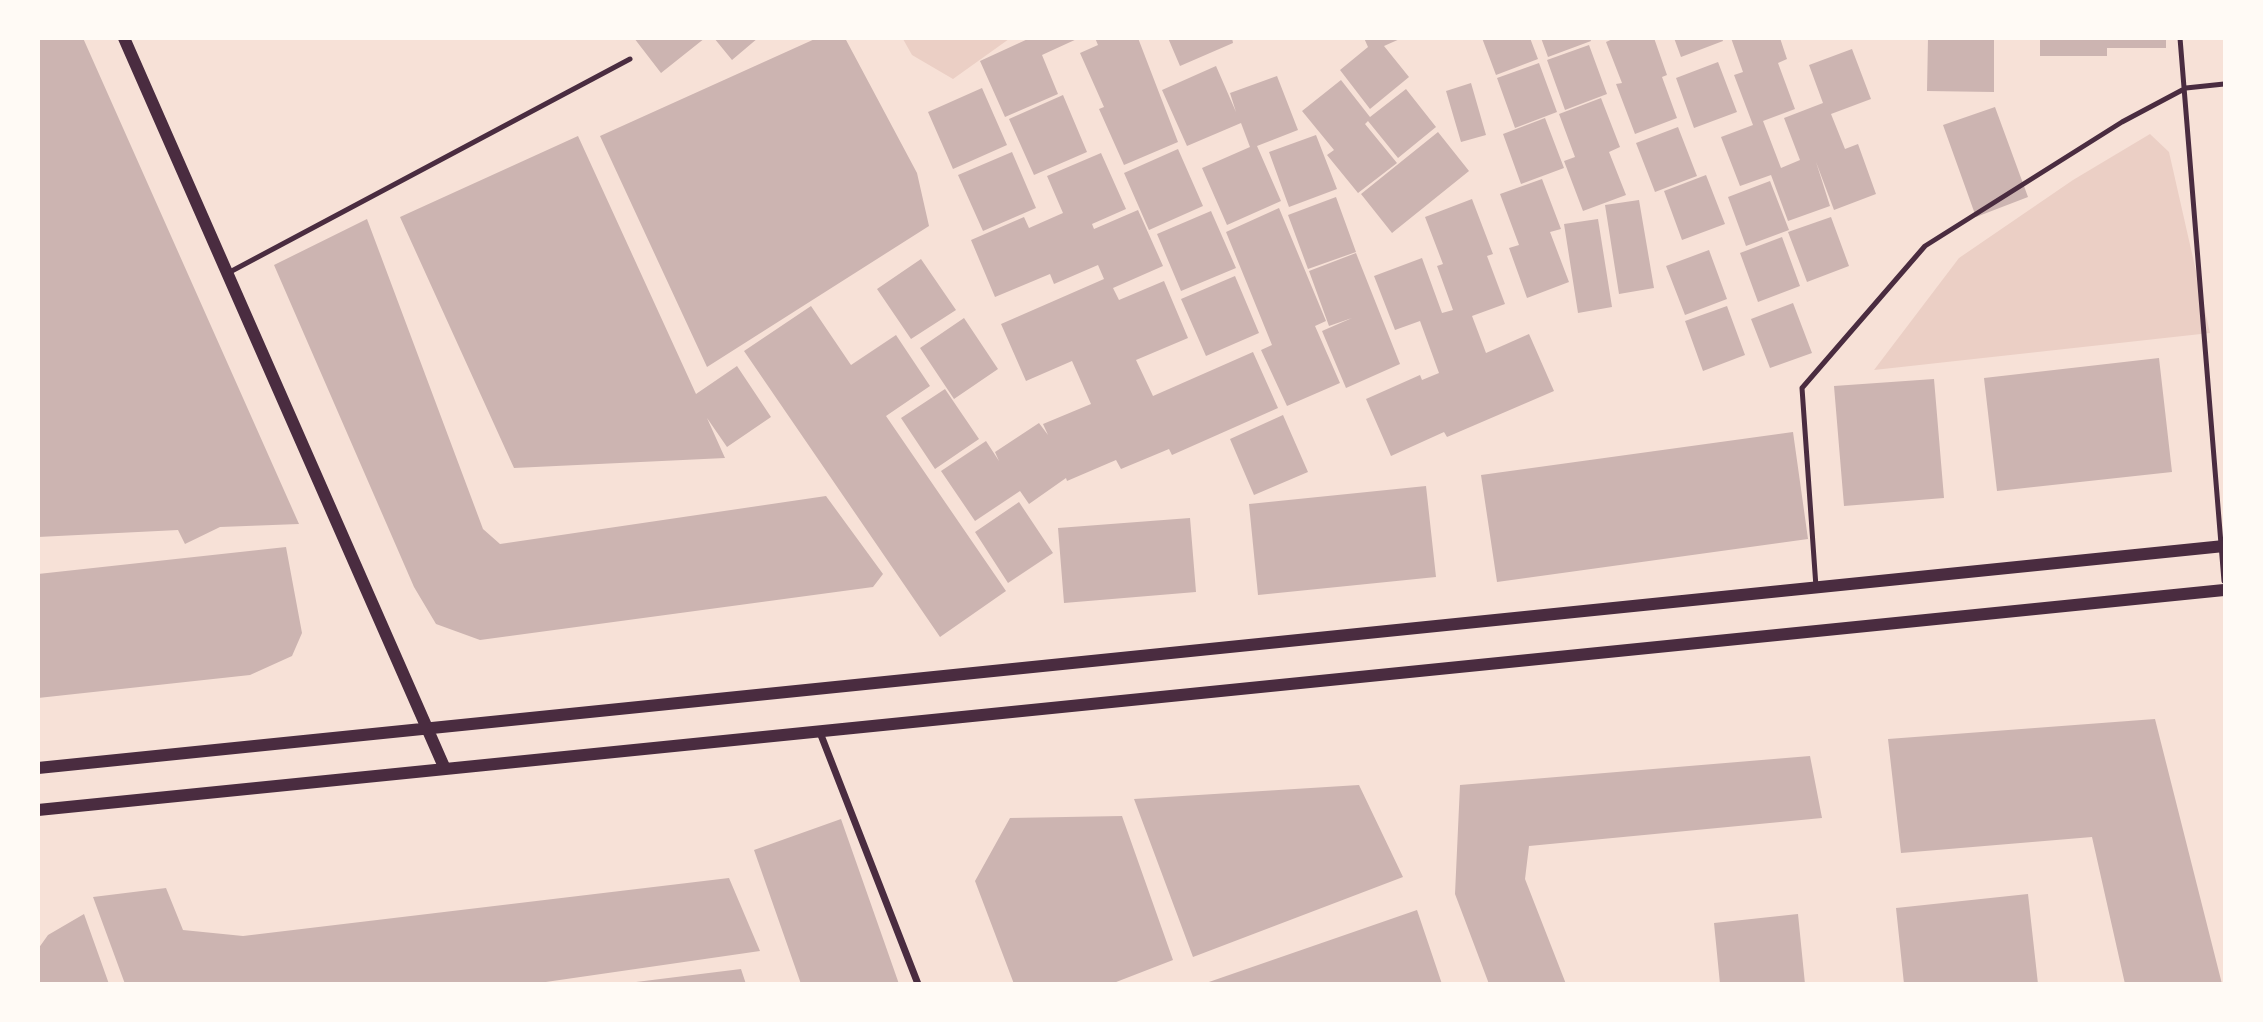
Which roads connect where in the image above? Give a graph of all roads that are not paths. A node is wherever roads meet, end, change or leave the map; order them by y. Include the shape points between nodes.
1 (124, 38) edge
2 (2180, 38) edge
3 (630, 60) dead end
4 (2224, 83) edge
5 (2186, 88) junction
6 (225, 274) junction
7 (2223, 546) edge
8 (2224, 581) edge
9 (1816, 587) junction
10 (2224, 590) edge
11 (428, 729) junction
12 (819, 730) junction
13 (38, 768) edge
14 (445, 769) junction
15 (38, 810) edge
16 (918, 984) edge

1 - 6 street
2 - 5 lane
3 - 6 lane
4 - 5 lane
5 - 7 lane
5 - 9 lane via 2122,122 1925,246 1802,388
6 - 11 street
7 - 8 lane
7 - 9 street
9 - 11 street
10 - 12 street
11 - 13 street
11 - 14 street
12 - 14 street
12 - 16 street
14 - 15 street

